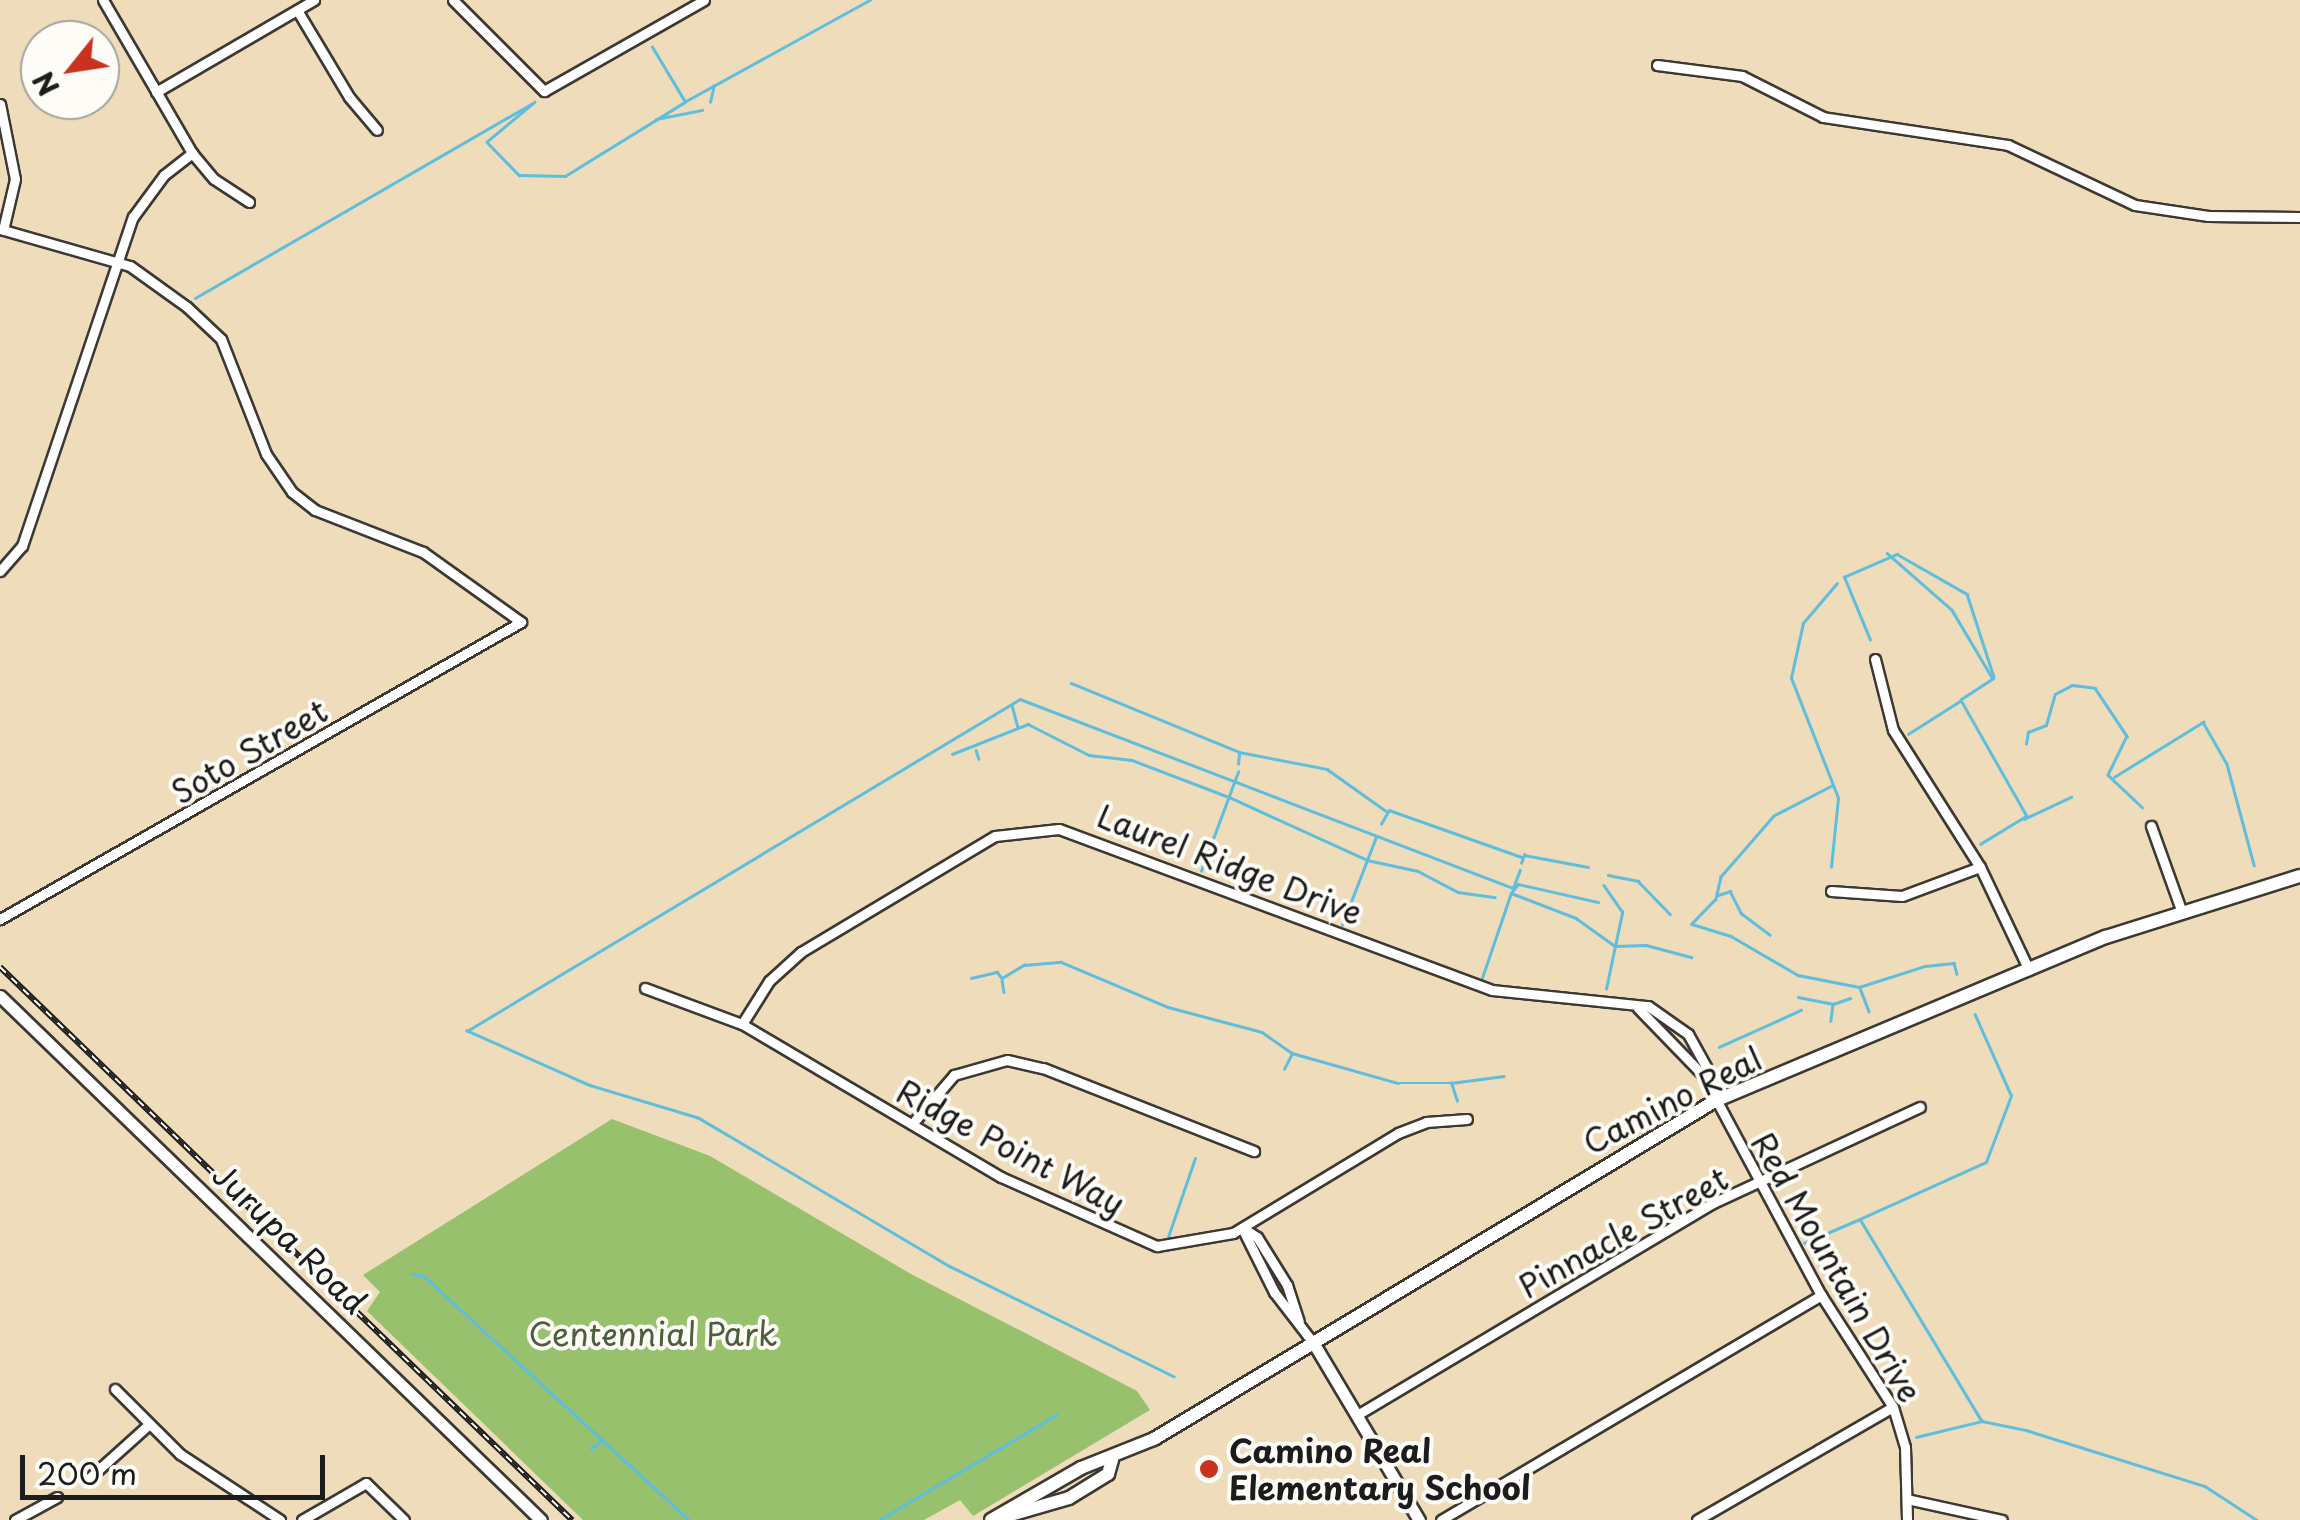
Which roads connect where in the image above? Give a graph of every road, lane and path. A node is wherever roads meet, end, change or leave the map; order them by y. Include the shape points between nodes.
1 (104, 0) edge
2 (314, 0) edge
3 (452, 0) edge
4 (704, 0) edge
5 (297, 10) junction
6 (1657, 64) dead end
7 (156, 92) junction
8 (0, 104) edge
9 (377, 130) dead end
10 (192, 154) junction
11 (249, 202) dead end
12 (2300, 216) edge
13 (2, 230) edge
14 (118, 263) junction
15 (0, 571) edge
16 (1875, 660) dead end
17 (2151, 826) dead end
18 (1980, 867) junction
19 (2300, 876) edge
20 (1831, 890) dead end
21 (2181, 910) junction
22 (0, 918) edge
23 (2029, 970) junction
24 (645, 988) dead end
25 (0, 996) edge
26 (1638, 1008) junction
27 (1674, 1020) junction
28 (742, 1024) junction
29 (1666, 1034) junction
30 (1703, 1075) junction
31 (1716, 1101) junction
32 (1920, 1107) dead end
33 (1467, 1119) dead end
34 (912, 1124) junction
35 (1254, 1152) dead end
36 (1759, 1186) junction
37 (1242, 1228) junction
38 (1287, 1285) junction
39 (1274, 1292) junction
40 (1821, 1295) junction
41 (1299, 1321) junction
42 (1314, 1344) junction
43 (116, 1389) dead end
44 (1893, 1407) junction
45 (1357, 1415) junction
46 (147, 1426) junction
47 (1112, 1460) junction
48 (87, 1480) dead end
49 (57, 1498) dead end
50 (1907, 1499) junction
51 (15, 1520) edge
52 (280, 1520) edge
53 (302, 1520) edge
54 (404, 1520) edge
55 (541, 1520) edge
56 (992, 1520) edge
57 (1418, 1520) edge
58 (1441, 1520) edge
59 (1696, 1520) edge
60 (1907, 1520) edge
61 (2002, 1520) edge

1 - 7 street
2 - 5 street
3 - 4 street via 544,90
5 - 7 street
5 - 9 street
6 - 12 street via 1742,76 1823,117 2008,146 2134,206 2208,216
7 - 10 street
8 - 13 street via 14,178
10 - 11 street
10 - 14 street via 141,202
13 - 14 street
14 - 15 street via 22,546
14 - 22 street, Soto Street via 212,327 266,454 292,492 315,510 423,552 521,622
16 - 18 street via 1893,730
17 - 21 street
18 - 20 street via 1902,896
18 - 23 street
19 - 21 main road, Camino Real
21 - 23 main road, Camino Real
23 - 31 main road, Camino Real
24 - 28 street, Ridge Point Way
25 - 55 street, Jurupa Road
26 - 27 street, Laurel Ridge Drive via 1648,1006
26 - 28 street, Laurel Ridge Drive via 1608,998 1492,990 1082,834 1035,828 974,846 801,952 769,981
26 - 29 street, Laurel Ridge Drive
27 - 29 street
27 - 30 street, Laurel Ridge Drive via 1700,1052
28 - 34 street, Ridge Point Way
29 - 30 street, Laurel Ridge Drive
30 - 31 street, Laurel Ridge Drive
31 - 36 street, Red Mountain Drive
31 - 42 main road, Camino Real
32 - 36 street, Pinnacle Street
33 - 37 street, Ridge Point Way via 1426,1122 1398,1133
34 - 35 street via 954,1075 1006,1060 1044,1068
34 - 37 street, Ridge Point Way via 1001,1177 1138,1242 1177,1247
36 - 40 street, Red Mountain Drive
36 - 45 street, Pinnacle Street via 1713,1204
37 - 38 street via 1256,1237
37 - 39 street
38 - 39 street
38 - 41 street
39 - 41 street
40 - 44 street, Red Mountain Drive
40 - 58 street
41 - 42 street
42 - 45 street
42 - 47 main road, Camino Real
43 - 46 street
44 - 50 street, Red Mountain Drive via 1905,1447
44 - 59 street
45 - 57 street
46 - 48 street
46 - 52 street
47 - 56 main road, Camino Real via 1082,1468
47 - 56 main road, Camino Real via 1108,1474 1069,1498
49 - 51 street
50 - 60 street, Red Mountain Drive
50 - 61 street
53 - 54 street via 366,1483

